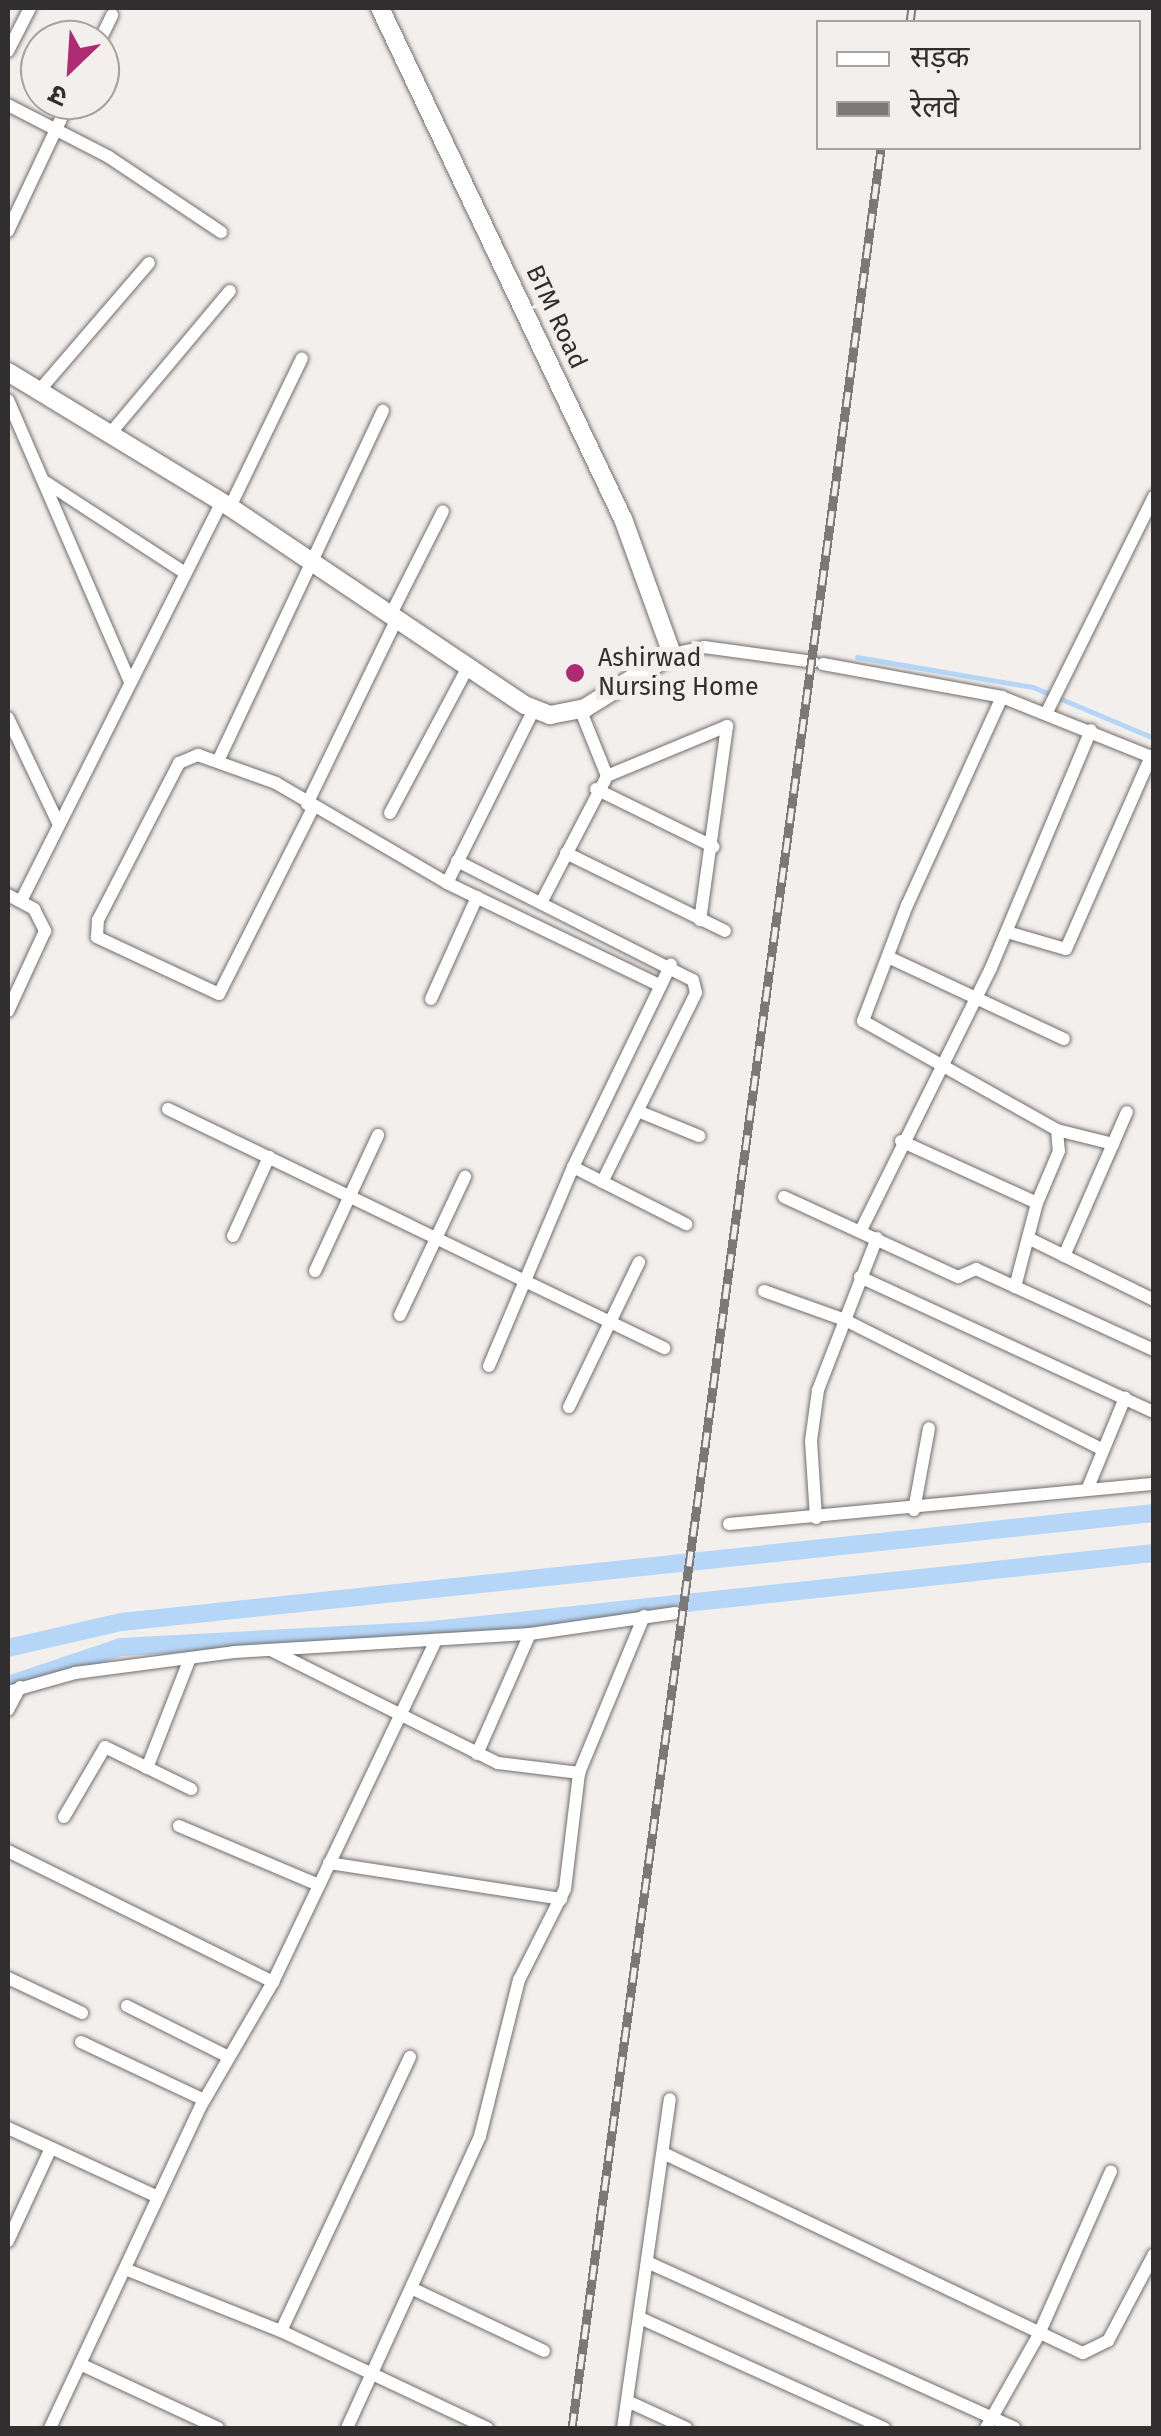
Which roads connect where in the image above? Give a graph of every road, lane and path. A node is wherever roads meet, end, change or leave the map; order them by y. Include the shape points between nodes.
1 (30, 8) edge
2 (380, 8) edge
3 (112, 15) dead end
4 (110, 20) edge
5 (8, 51) edge
6 (8, 105) edge
7 (61, 120) edge
8 (56, 130) junction
9 (8, 231) edge
10 (220, 232) dead end
11 (148, 263) dead end
12 (230, 291) dead end
13 (302, 358) dead end
14 (8, 372) edge
15 (38, 392) junction
16 (8, 400) edge
17 (383, 411) dead end
18 (110, 435) junction
19 (42, 480) junction
20 (1154, 496) edge
21 (226, 505) junction
22 (444, 511) dead end
23 (310, 560) junction
24 (182, 571) junction
25 (394, 616) junction
26 (672, 654) junction
27 (468, 666) junction
28 (129, 680) junction
29 (1002, 697) junction
30 (1052, 701) junction
31 (534, 708) junction
32 (580, 709) junction
33 (8, 718) edge
34 (1090, 730) junction
35 (8, 742) edge
36 (21, 750) junction
37 (1152, 757) edge
38 (219, 759) junction
39 (607, 776) junction
40 (596, 789) junction
41 (310, 806) junction
42 (390, 813) dead end
43 (58, 823) junction
44 (714, 846) junction
45 (566, 853) junction
46 (457, 861) junction
47 (447, 883) junction
48 (477, 897) junction
49 (14, 898) edge
50 (542, 902) junction
51 (700, 920) junction
52 (725, 931) dead end
53 (1007, 932) junction
54 (888, 957) junction
55 (672, 964) junction
56 (661, 986) junction
57 (978, 997) junction
58 (430, 999) dead end
59 (8, 1011) edge
60 (1064, 1039) dead end
61 (946, 1068) junction
62 (168, 1108) dead end
63 (640, 1112) junction
64 (1127, 1112) dead end
65 (1056, 1130) junction
66 (378, 1135) dead end
67 (698, 1136) dead end
68 (901, 1141) junction
69 (1113, 1144) junction
70 (269, 1157) junction
71 (573, 1168) junction
72 (465, 1177) dead end
73 (602, 1182) junction
74 (350, 1196) junction
75 (784, 1197) dead end
76 (1037, 1202) junction
77 (686, 1224) dead end
78 (862, 1230) junction
79 (233, 1236) dead end
80 (436, 1238) junction
81 (877, 1238) junction
82 (1030, 1238) junction
83 (1064, 1256) junction
84 (639, 1262) dead end
85 (315, 1271) dead end
86 (860, 1277) junction
87 (527, 1282) junction
88 (1015, 1286) junction
89 (764, 1291) dead end
90 (1154, 1300) edge
91 (400, 1315) dead end
92 (845, 1320) junction
93 (610, 1322) junction
94 (664, 1348) dead end
95 (1154, 1350) edge
96 (489, 1366) dead end
97 (1125, 1398) junction
98 (569, 1407) dead end
99 (1154, 1412) edge
100 (928, 1428) dead end
101 (1104, 1450) junction
102 (1154, 1484) edge
103 (1086, 1490) junction
104 (914, 1510) junction
105 (816, 1518) junction
106 (729, 1524) dead end
107 (674, 1613) dead end
108 (644, 1616) junction
109 (530, 1634) junction
110 (436, 1640) junction
111 (270, 1650) junction
112 (190, 1658) junction
113 (14, 1690) edge
114 (8, 1710) edge
115 (398, 1718) junction
116 (477, 1754) junction
117 (147, 1768) junction
118 (579, 1773) junction
119 (191, 1789) dead end
120 (64, 1817) dead end
121 (179, 1826) dead end
122 (8, 1852) edge
123 (329, 1863) junction
124 (319, 1885) junction
125 (560, 1899) junction
126 (8, 1978) edge
127 (273, 1982) junction
128 (127, 2006) dead end
129 (82, 2013) dead end
130 (81, 2042) dead end
131 (229, 2057) junction
132 (410, 2057) dead end
133 (670, 2099) dead end
134 (204, 2100) junction
135 (8, 2128) edge
136 (51, 2148) junction
137 (663, 2153) junction
138 (1111, 2171) dead end
139 (158, 2197) junction
140 (8, 2241) edge
141 (1154, 2254) edge
142 (647, 2262) junction
143 (125, 2269) junction
144 (411, 2288) junction
145 (640, 2318) junction
146 (281, 2331) junction
147 (1038, 2336) junction
148 (544, 2351) dead end
149 (80, 2364) junction
150 (371, 2376) junction
151 (627, 2401) junction
152 (989, 2423) edge
153 (50, 2428) edge
154 (218, 2428) edge
155 (347, 2428) edge
156 (487, 2428) edge
157 (624, 2428) edge
158 (686, 2428) edge
159 (884, 2428) edge
160 (1014, 2428) edge

1 - 5 street
2 - 26 street, BTM Road via 623,519
3 - 4 street
6 - 8 street
7 - 8 street
8 - 9 street
8 - 10 street
11 - 15 street
12 - 18 street
13 - 21 street
14 - 15 street
15 - 18 street
16 - 19 street
17 - 23 street
18 - 21 street
19 - 24 street
19 - 28 street
20 - 30 street
21 - 23 street
21 - 24 street
22 - 25 street
23 - 25 street
23 - 38 street
24 - 28 street
25 - 27 street
25 - 41 street
26 - 29 street via 704,647
26 - 32 street
27 - 31 street
27 - 42 street
28 - 43 street
29 - 30 street
29 - 54 street
30 - 34 street
31 - 32 street via 550,715
31 - 46 street
32 - 39 street
33 - 36 street
34 - 37 street
34 - 53 street
35 - 36 street
36 - 43 street
37 - 53 street via 1066,949
38 - 41 street
38 - 41 street via 198,755 179,764 94,930 106,946 219,994
39 - 40 street
39 - 44 street via 727,726
40 - 44 street
40 - 45 street
41 - 47 street
43 - 49 street
44 - 51 street
45 - 50 street
45 - 51 street
46 - 47 street
46 - 50 street
47 - 48 street
48 - 56 street
48 - 58 street
49 - 59 street via 42,916 45,931
50 - 55 street
51 - 52 street
53 - 57 street
54 - 57 street
54 - 61 street via 865,1028
55 - 56 street
55 - 63 street via 693,980 696,993
56 - 71 street
57 - 60 street
57 - 61 street
61 - 65 street
61 - 68 street
62 - 70 street
63 - 67 street
63 - 73 street
64 - 69 street
65 - 69 street
65 - 76 street via 1059,1151
66 - 74 street
68 - 76 street
68 - 78 street
69 - 83 street
70 - 74 street
70 - 79 street
71 - 73 street
71 - 87 street
72 - 80 street
73 - 77 street
74 - 80 street
74 - 85 street
75 - 78 street
76 - 82 street
78 - 81 street
80 - 87 street
80 - 91 street
81 - 86 street
81 - 88 street via 958,1277 976,1269
82 - 83 street
82 - 88 street
83 - 90 street
84 - 93 street
86 - 92 street
86 - 97 street
87 - 93 street
87 - 96 street
88 - 95 street
89 - 92 street
92 - 101 street
92 - 105 street via 818,1390 813,1424
93 - 94 street
93 - 98 street
97 - 99 street
97 - 101 street
100 - 104 street
101 - 103 street
102 - 103 street
103 - 104 street
104 - 105 street
105 - 106 street
107 - 108 street
108 - 109 street
108 - 118 street
109 - 110 street
109 - 116 street
110 - 111 street
110 - 115 street
111 - 112 street
111 - 115 street
112 - 113 street
112 - 117 street
113 - 114 street
115 - 116 street
115 - 123 street
116 - 118 street via 498,1764
117 - 119 street
117 - 120 street via 98,1749
118 - 125 street
121 - 124 street
122 - 127 street
123 - 124 street
123 - 125 street
124 - 127 street
125 - 144 street via 519,1980 480,2136
126 - 129 street
127 - 131 street
128 - 131 street
130 - 134 street
131 - 134 street
132 - 146 street
133 - 137 street
134 - 139 street
135 - 136 street
136 - 139 street
136 - 140 street
137 - 142 street
137 - 147 street
138 - 147 street
139 - 143 street
141 - 147 street via 1101,2348 1082,2353
142 - 145 street
142 - 152 street
143 - 146 street
143 - 149 street
144 - 148 street
144 - 150 street
145 - 151 street
145 - 159 street
146 - 150 street
147 - 152 street
149 - 153 street
149 - 154 street
150 - 155 street
150 - 156 street
151 - 157 street
151 - 158 street
152 - 160 street

